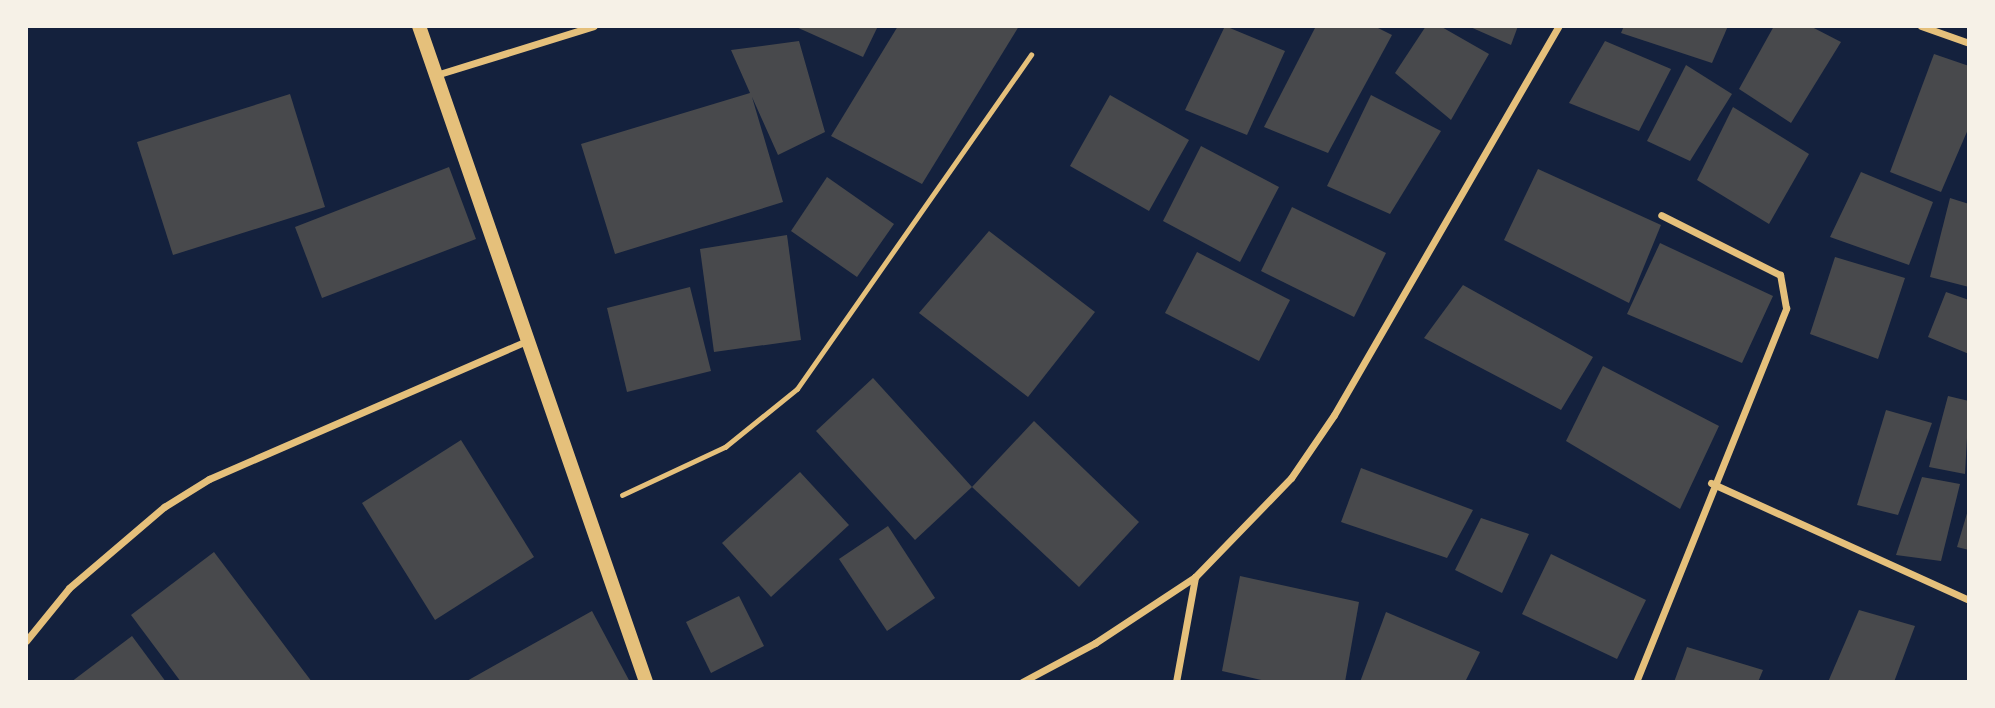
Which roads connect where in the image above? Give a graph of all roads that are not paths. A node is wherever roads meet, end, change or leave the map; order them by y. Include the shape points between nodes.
1 (419, 26) edge
2 (594, 26) edge
3 (1559, 26) edge
4 (1922, 26) edge
5 (1969, 43) edge
6 (436, 75) junction
7 (1661, 215) dead end
8 (530, 340) junction
9 (1712, 483) junction
10 (1195, 577) junction
11 (1969, 600) edge
12 (26, 642) edge
13 (646, 682) edge
14 (1022, 682) edge
15 (1176, 682) edge
16 (1636, 682) edge

1 - 6 main road
2 - 6 street
3 - 10 street via 1334,415 1250,526
4 - 5 street
6 - 8 main road
7 - 9 street via 1780,275 1787,288 1776,334
8 - 12 street via 209,479 164,507 69,588
8 - 13 main road
9 - 11 street
9 - 16 street
10 - 14 street via 1096,643
10 - 15 street

